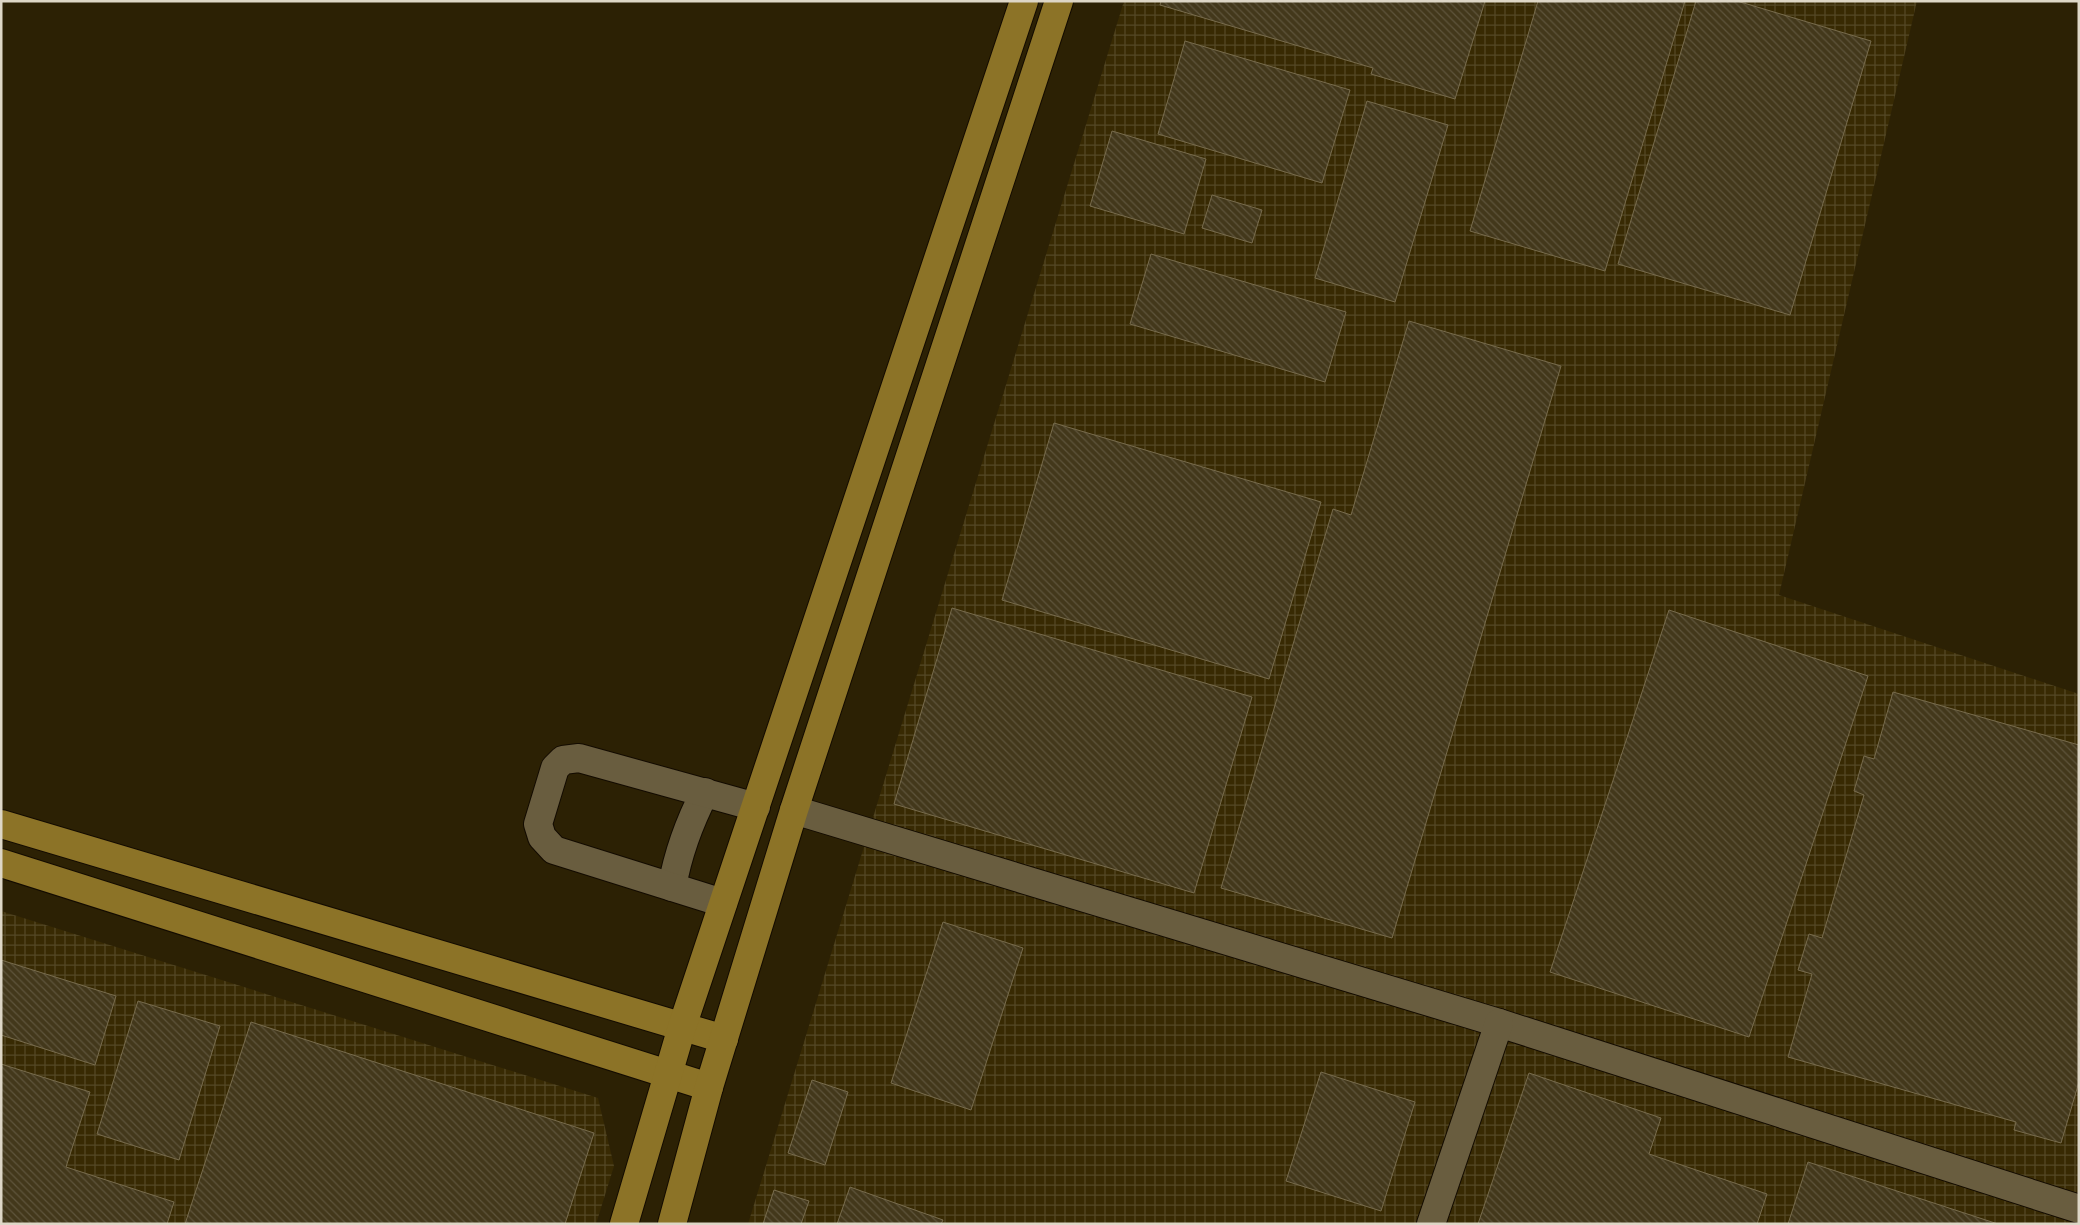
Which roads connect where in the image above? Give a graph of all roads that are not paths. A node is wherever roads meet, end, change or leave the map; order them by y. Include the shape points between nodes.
1 (1024, 1) edge
2 (1059, 1) edge
3 (705, 792) junction
4 (756, 807) junction
5 (794, 810) junction
6 (1, 824) edge
7 (1, 863) edge
8 (672, 887) junction
9 (724, 903) junction
10 (1499, 1023) junction
11 (682, 1026) junction
12 (724, 1039) junction
13 (668, 1075) junction
14 (709, 1087) junction
15 (2079, 1209) edge
16 (624, 1224) edge
17 (672, 1224) edge
18 (1431, 1224) edge

1 - 4 main road
2 - 5 main road
3 - 4 street
3 - 8 street via 683,841
3 - 8 street via 579,758 563,760 555,768 538,824 542,837 554,850
4 - 9 main road
5 - 10 street
5 - 12 main road
6 - 11 main road
7 - 13 main road
8 - 9 street
9 - 11 main road
10 - 15 street
10 - 18 street
11 - 12 main road
11 - 13 main road
12 - 14 main road
13 - 14 main road
13 - 16 main road
14 - 17 main road

